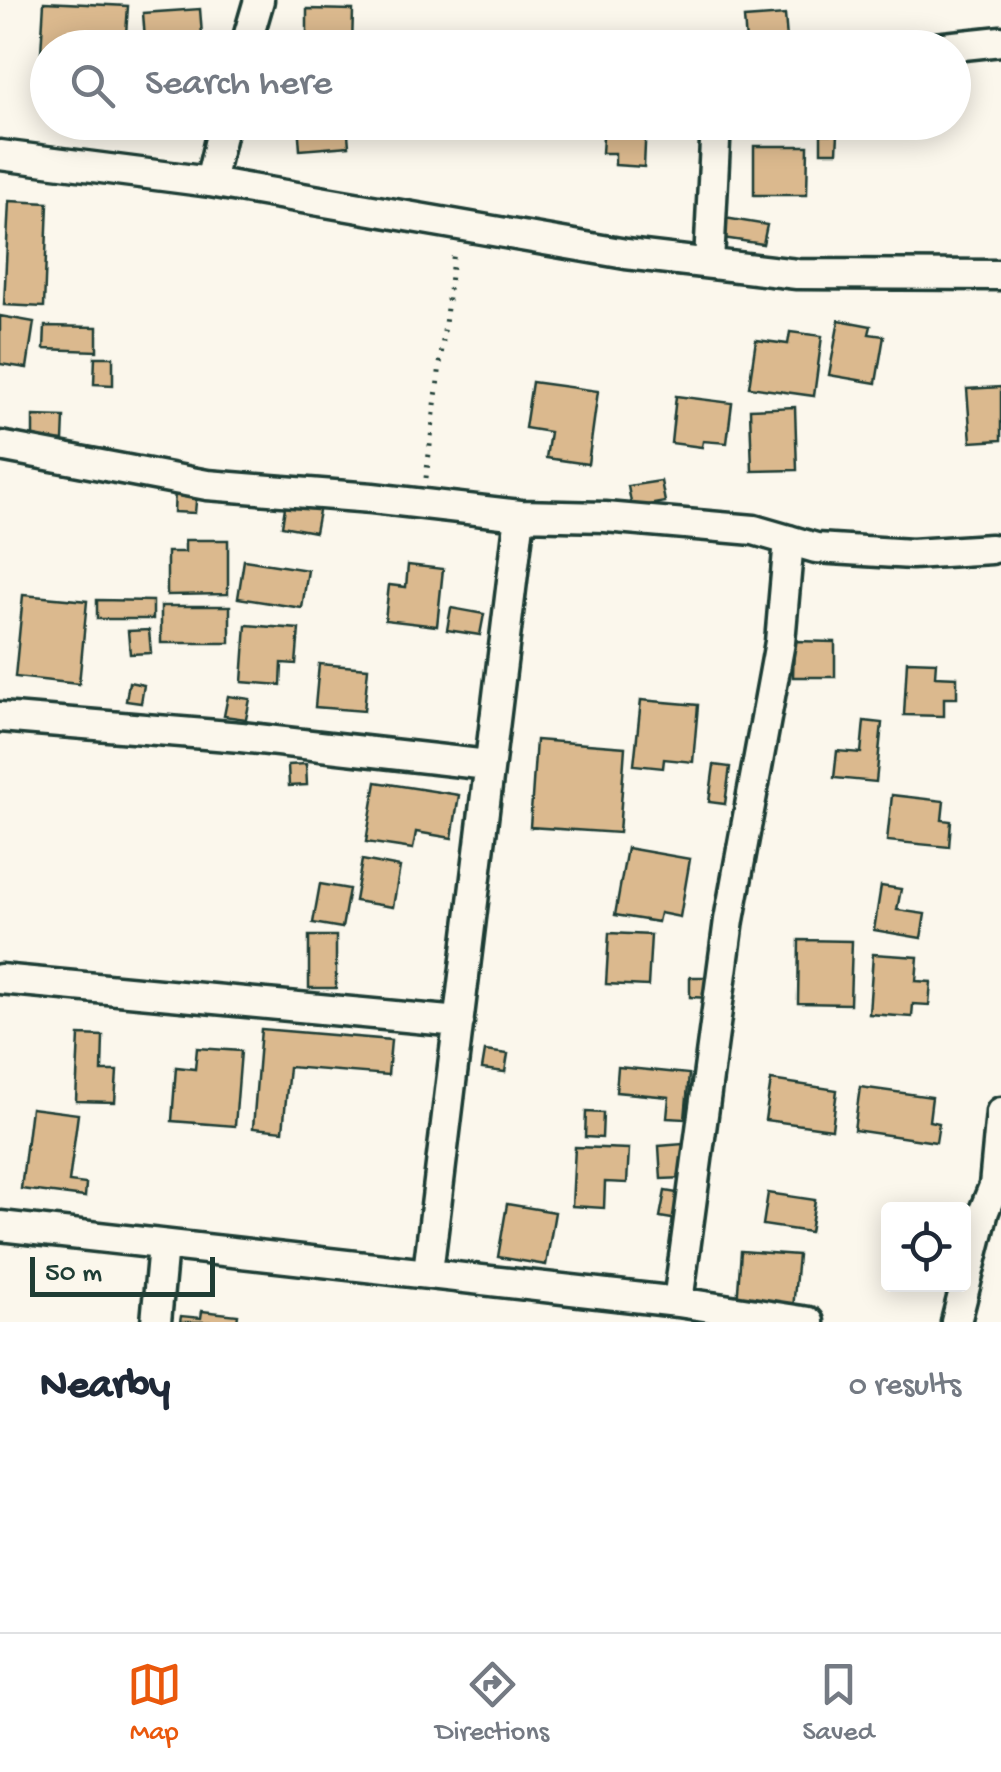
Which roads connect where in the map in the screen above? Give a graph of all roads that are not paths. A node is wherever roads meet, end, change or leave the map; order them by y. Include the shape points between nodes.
1 (259, 0) edge
2 (250, 30) edge
3 (1001, 41) edge
4 (971, 44) edge
5 (220, 140) edge
6 (715, 140) edge
7 (0, 155) edge
8 (210, 182) junction
9 (709, 262) junction
10 (1001, 275) edge
11 (0, 446) edge
12 (520, 515) junction
13 (789, 540) junction
14 (991, 548) dead end
15 (0, 717) edge
16 (488, 765) junction
17 (0, 979) edge
18 (459, 1022) junction
19 (1001, 1112) edge
20 (997, 1186) edge
21 (0, 1226) edge
22 (163, 1244) junction
23 (428, 1272) junction
24 (678, 1302) junction
25 (156, 1322) edge
26 (809, 1322) edge
27 (956, 1322) edge

1 - 2 street
3 - 4 street
5 - 8 street
6 - 9 street
7 - 8 street
8 - 9 street via 626,254
9 - 10 street via 798,274
11 - 12 street via 207,485
12 - 13 street via 754,530
12 - 16 street
13 - 14 street via 912,554
13 - 24 street via 780,642 729,920
15 - 16 street
16 - 18 street
17 - 18 street
18 - 23 street
19 - 20 street
20 - 27 street via 984,1211
21 - 22 street
22 - 23 street
22 - 25 street
23 - 24 street
24 - 26 street

